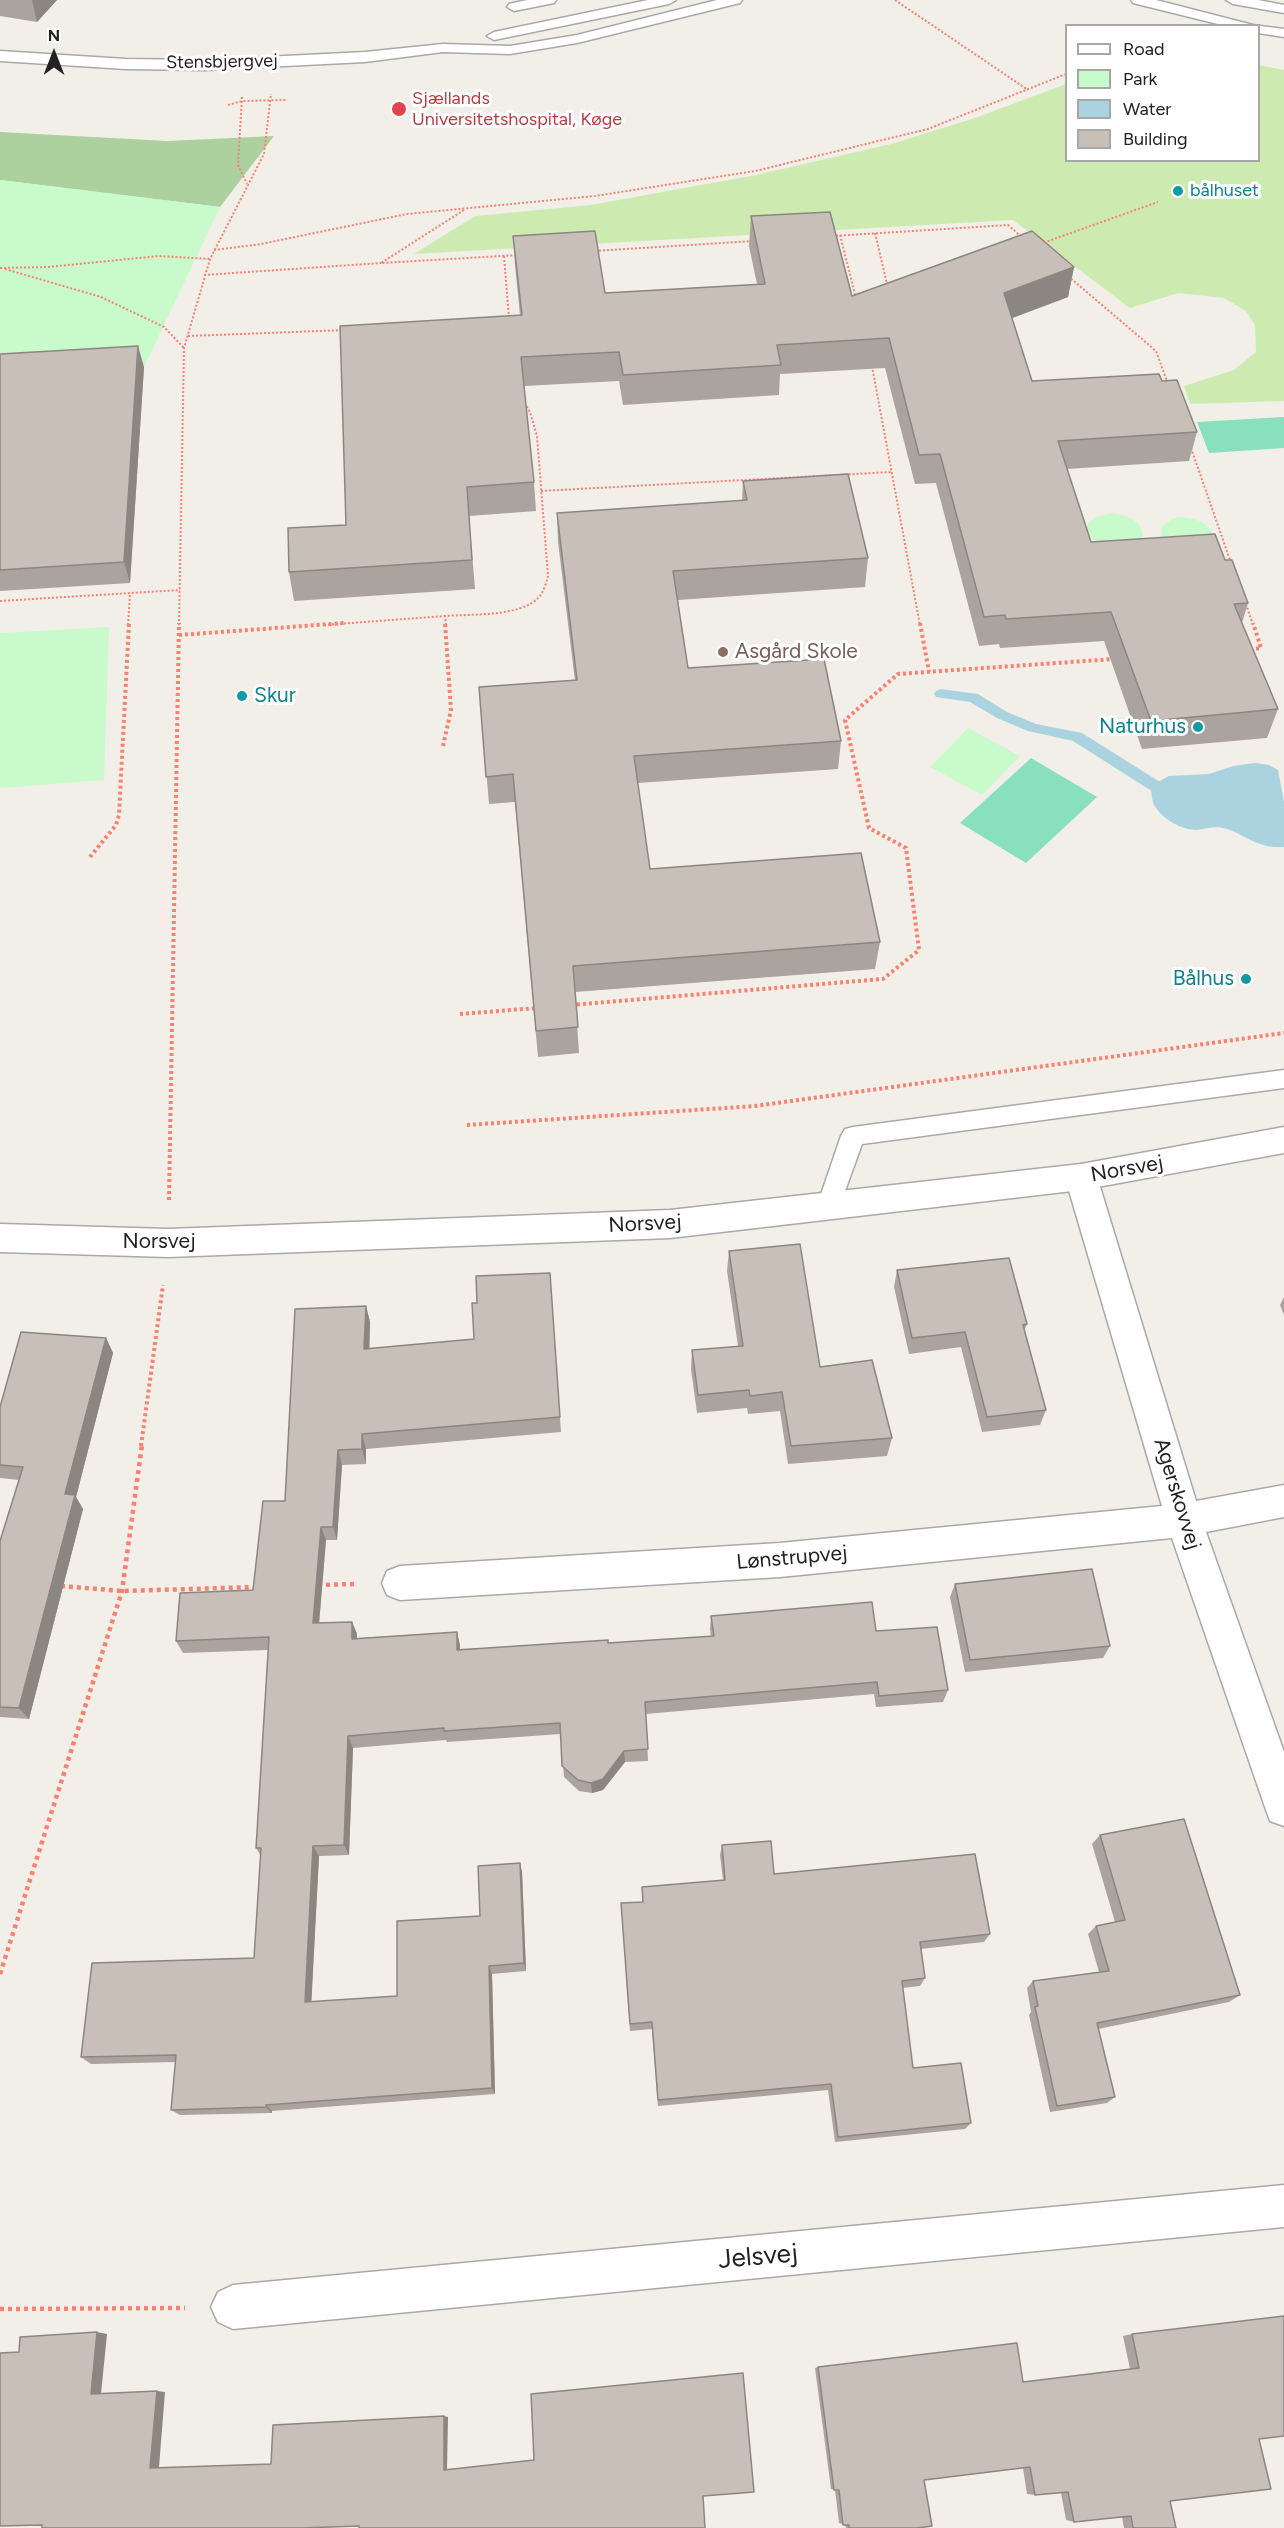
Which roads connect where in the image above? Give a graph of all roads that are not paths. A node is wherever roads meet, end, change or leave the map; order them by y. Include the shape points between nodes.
1 (549, 0) edge
2 (669, 0) edge
3 (735, 0) edge
4 (1138, 0) edge
5 (1233, 0) edge
6 (514, 7) dead end
7 (1284, 9) edge
8 (1238, 24) edge
9 (1260, 28) edge
10 (1284, 33) edge
11 (443, 48) junction
12 (0, 56) edge
13 (1284, 1079) edge
14 (1284, 1140) edge
15 (1081, 1177) junction
16 (829, 1206) junction
17 (0, 1238) edge
18 (1284, 1501) edge
19 (1184, 1520) junction
20 (400, 1583) road end
21 (1284, 1807) edge
22 (1284, 2206) edge
23 (233, 2307) road end

1 - 6 lane
2 - 11 lane, Stensbjergvej
3 - 11 lane, Stensbjergvej via 577,39 510,50
4 - 8 lane
5 - 7 lane
9 - 10 lane
11 - 12 lane, Stensbjergvej via 364,57 245,63 126,64
13 - 16 lane via 853,1136
14 - 15 street, Norsvej
15 - 16 street, Norsvej
15 - 19 street, Agerskovvej
16 - 17 street, Norsvej via 670,1224 168,1243
18 - 19 street, Lønstrupvej
19 - 20 street, Lønstrupvej via 780,1560
19 - 21 street, Agerskovvej
22 - 23 street, Jelsvej

